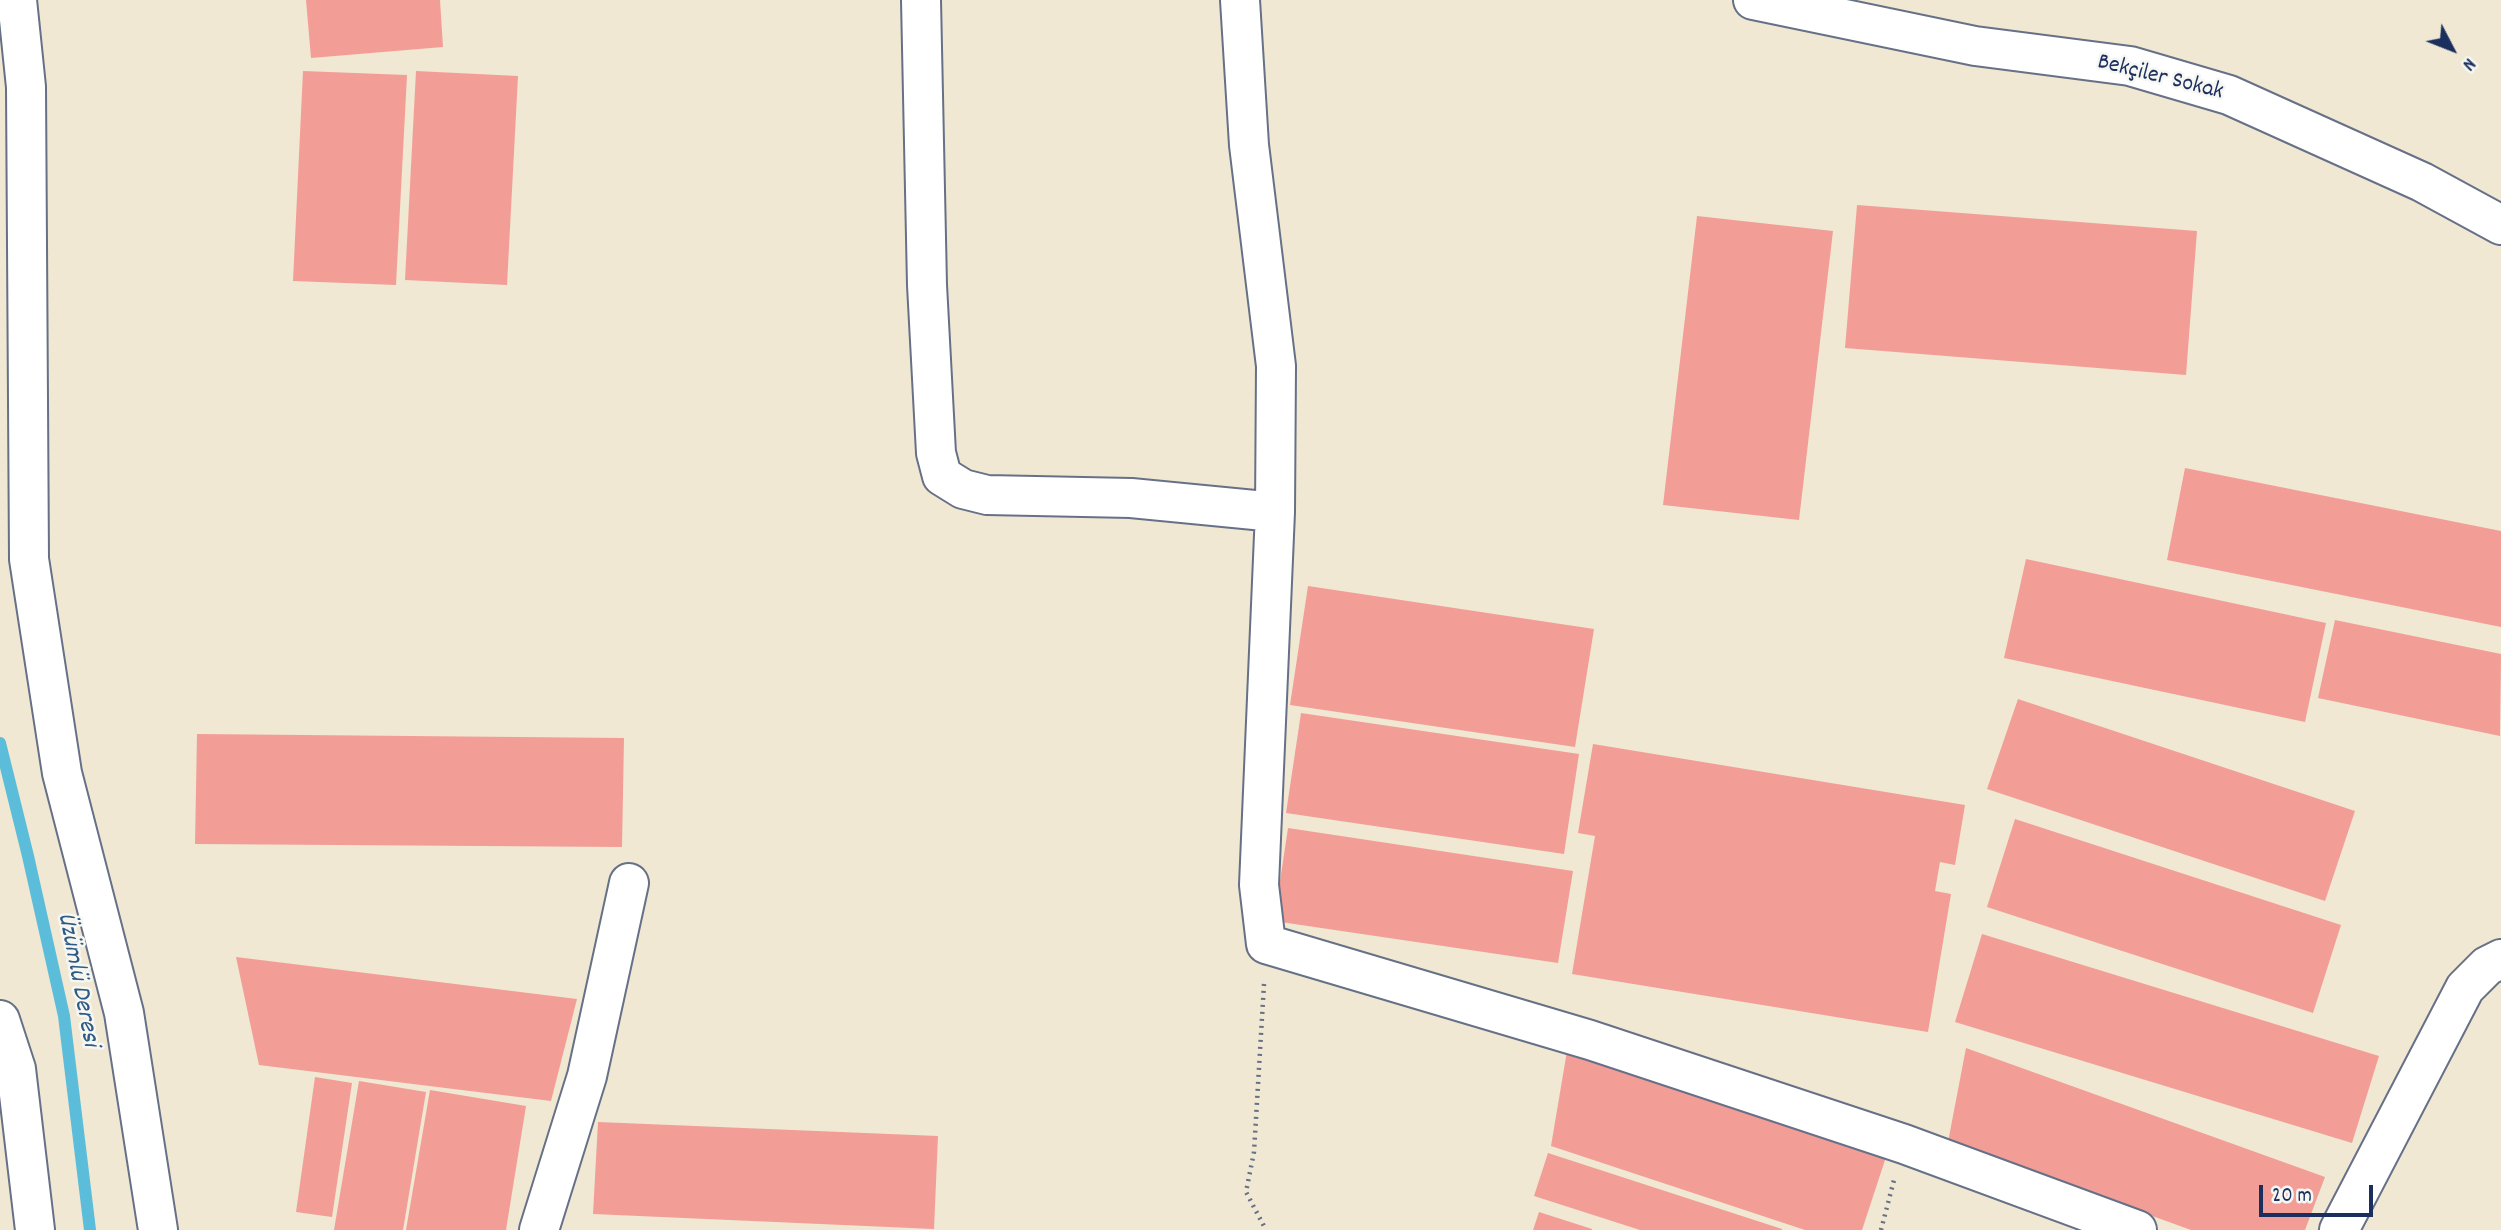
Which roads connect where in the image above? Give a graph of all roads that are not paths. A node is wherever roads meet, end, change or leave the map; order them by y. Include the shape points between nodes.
1 (17, 0) edge
2 (921, 0) edge
3 (1240, 0) edge
4 (1753, 0) edge
5 (2501, 225) edge
6 (1275, 512) junction
7 (629, 883) dead end
8 (2501, 959) edge
9 (0, 1020) edge
10 (35, 1230) edge
11 (158, 1230) edge
12 (539, 1230) edge
13 (2137, 1230) edge
14 (2339, 1230) edge

1 - 11 street via 26,87 29,559 62,773 124,1013
2 - 6 street via 927,285 936,453 942,476 963,489 987,495 1131,498
3 - 6 street via 1249,145 1276,366
4 - 5 street, Bekçiler Sokak via 1975,46 2130,66 2229,95 2422,182
6 - 13 street via 1259,885 1266,944 1590,1040 1904,1144
7 - 12 street via 587,1076
8 - 14 street via 2465,988
9 - 10 street via 16,1069

